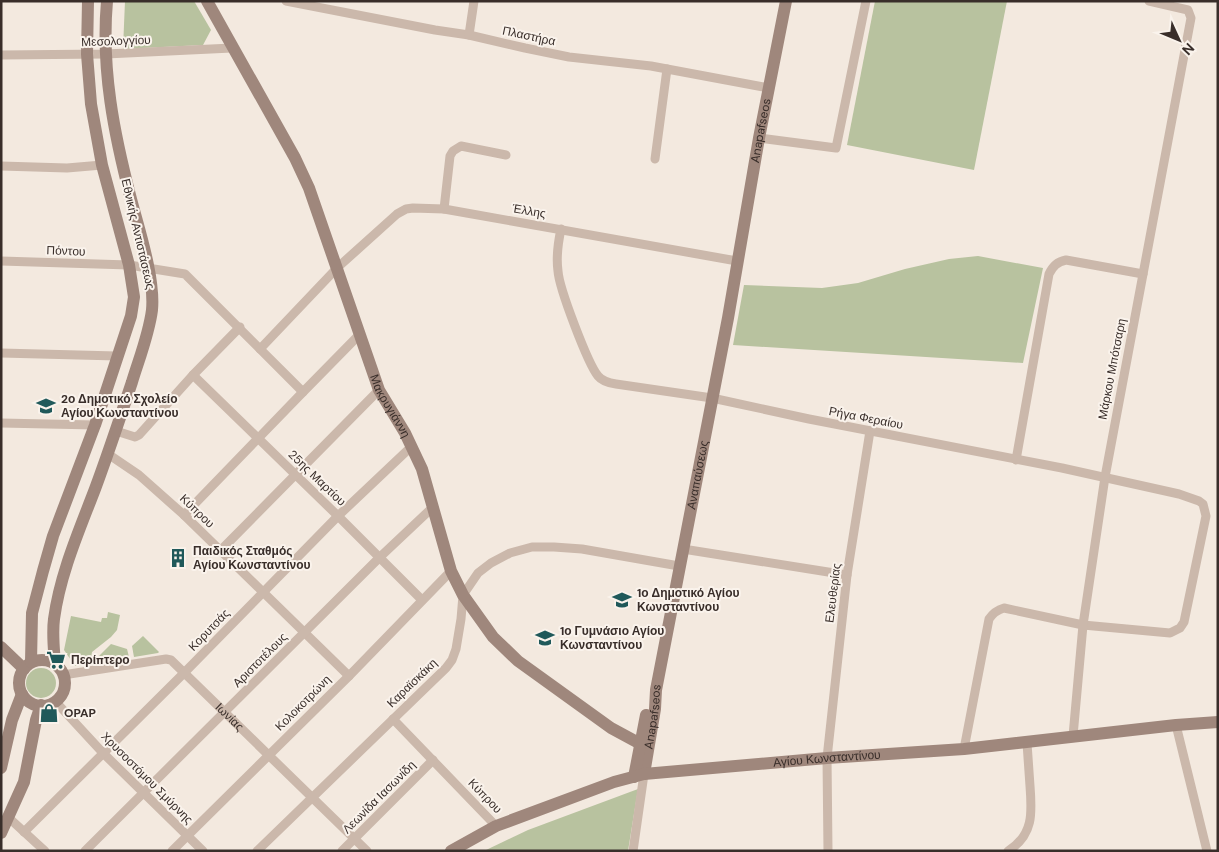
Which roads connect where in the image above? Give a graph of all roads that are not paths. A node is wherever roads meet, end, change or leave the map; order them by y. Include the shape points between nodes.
1 (88, 1) edge
2 (107, 1) edge
3 (207, 1) edge
4 (286, 1) edge
5 (474, 1) edge
6 (786, 1) edge
7 (866, 1) edge
8 (1149, 1) edge
9 (469, 35) junction
10 (232, 48) junction
11 (87, 54) junction
12 (106, 54) junction
13 (1, 55) edge
14 (667, 69) junction
15 (769, 88) junction
16 (759, 138) junction
17 (506, 154) dead end
18 (655, 159) dead end
19 (102, 165) junction
20 (1, 166) edge
21 (444, 209) junction
22 (561, 229) junction
23 (1, 261) edge
24 (737, 261) junction
25 (129, 265) junction
26 (148, 267) junction
27 (337, 268) junction
28 (1143, 274) junction
29 (240, 328) junction
30 (360, 335) junction
31 (260, 349) junction
32 (1, 353) edge
33 (117, 356) junction
34 (193, 375) junction
35 (379, 390) junction
36 (303, 392) junction
37 (712, 398) junction
38 (1, 423) edge
39 (95, 424) junction
40 (116, 431) junction
41 (870, 431) junction
42 (258, 438) junction
43 (412, 446) junction
44 (108, 454) junction
45 (1016, 460) junction
46 (296, 474) junction
47 (1105, 477) junction
48 (432, 508) junction
49 (184, 515) junction
50 (338, 516) junction
51 (683, 549) junction
52 (220, 551) junction
53 (380, 557) junction
54 (679, 566) junction
55 (450, 571) junction
56 (847, 575) junction
57 (263, 593) junction
58 (463, 595) junction
59 (422, 600) junction
60 (1083, 625) junction
61 (305, 634) junction
62 (1, 647) edge
63 (55, 664) junction
64 (27, 665) junction
65 (184, 673) junction
66 (63, 675) junction
67 (349, 676) junction
68 (656, 690) joint
69 (22, 694) junction
70 (55, 701) junction
71 (41, 705) junction
72 (225, 713) junction
73 (393, 719) junction
74 (1218, 722) edge
75 (1176, 725) junction
76 (1073, 736) junction
77 (1027, 743) junction
78 (643, 746) junction
79 (964, 748) junction
80 (103, 753) junction
81 (270, 754) junction
82 (827, 758) junction
83 (434, 760) junction
84 (1, 768) edge
85 (639, 775) junction
86 (143, 792) junction
87 (312, 797) junction
88 (9, 818) junction
89 (496, 826) junction
90 (24, 832) junction
91 (1, 833) edge
92 (187, 836) junction
93 (354, 839) junction
94 (45, 851) edge
95 (85, 851) edge
96 (172, 851) edge
97 (203, 851) edge
98 (257, 851) edge
99 (342, 851) edge
100 (367, 851) edge
101 (450, 851) edge
102 (633, 851) edge
103 (828, 851) edge
104 (1008, 851) edge
105 (1207, 851) edge

1 - 11 main road, Εθνικής Αντιστάσεως
2 - 12 main road, Εθνικής Αντιστάσεως
3 - 10 main road, Μακρυγιάννη
4 - 9 street, Πλαστήρα
5 - 9 street
6 - 15 main road, Anapafseos
7 - 16 street via 836,148
8 - 28 street, Μάρκου Μπότσαρη via 1188,10 1191,18
9 - 14 street, Πλαστήρα via 569,56
10 - 12 street, Μεσολογγίου
10 - 27 main road, Μακρυγιάννη via 302,171
11 - 12 street, Μεσολογγίου
11 - 13 street, Μεσολογγίου
11 - 19 main road, Εθνικής Αντιστάσεως via 91,104
12 - 26 main road, Εθνικής Αντιστάσεως via 116,138
14 - 15 street, Πλαστήρα
14 - 18 street
15 - 16 main road, Anapafseos
16 - 24 main road, Anapafseos
17 - 21 street via 461,146 453,151
19 - 20 street via 67,168
19 - 25 main road, Εθνικής Αντιστάσεως
21 - 22 street, Έλλης
21 - 27 street, Έλλης via 406,209
22 - 24 street, Έλλης
22 - 37 street, Ρήγα Φεραίου via 557,259 559,278 583,346 598,376 616,384
23 - 25 street, Πόντου
24 - 37 main road, Αναπαύσεως
25 - 26 street, Πόντου
25 - 33 main road, Εθνικής Αντιστάσεως via 134,297
26 - 29 street, Πόντου via 185,274
26 - 40 main road, Εθνικής Αντιστάσεως via 152,301 149,325
27 - 30 main road, Μακρυγιάννη
27 - 31 street, Έλλης
28 - 45 street via 1066,260 1051,268
28 - 47 street, Μάρκου Μπότσαρη
29 - 31 street, Πόντου
29 - 34 street
30 - 35 main road, Μακρυγιάννη
30 - 36 street
31 - 36 street, Πόντου
32 - 33 street
33 - 39 main road, Εθνικής Αντιστάσεως
34 - 40 street via 138,436
34 - 42 street, 25ης Μαρτίου
35 - 43 main road, Μακρυγιάννη
35 - 46 street
36 - 42 street
37 - 41 street, Ρήγα Φεραίου
37 - 51 main road, Αναπαύσεως
38 - 39 street
39 - 64 main road, Εθνικής Αντιστάσεως via 53,536 38,589 32,613
40 - 44 main road, Εθνικής Αντιστάσεως
41 - 45 street, Ρήγα Φεραίου
41 - 56 street, Ελευθερίας
42 - 46 street, 25ης Μαρτίου
42 - 49 street
43 - 48 main road, Μακρυγιάννη
43 - 50 street, Κορυτσάς
44 - 49 street, Κύπρου via 139,475
44 - 63 main road, Εθνικής Αντιστάσεως via 62,586 54,618
45 - 47 street, Ρήγα Φεραίου
46 - 50 street, 25ης Μαρτίου
46 - 52 street
47 - 60 street, Μάρκου Μπότσαρη
47 - 60 street, Ρήγα Φεραίου via 1195,498 1203,504 1206,516 1184,622 1180,628 1170,633
48 - 53 street, Αριστοτέλους
48 - 55 main road, Μακρυγιάννη
49 - 52 street, Κύπρου
50 - 53 street, 25ης Μαρτίου
50 - 57 street, Κορυτσάς
51 - 54 main road, Αναπαύσεως
51 - 56 street
52 - 57 street, Κύπρου
53 - 59 street, 25ης Μαρτίου
53 - 61 street, Αριστοτέλους
54 - 58 street, Καραϊσκάκη via 582,549 532,547 490,563 472,579
54 - 68 main road, Αναπαύσεως
55 - 58 main road, Μακρυγιάννη
55 - 59 street, Κολοκοτρώνη
56 - 82 street, Ελευθερίας
57 - 61 street, Κύπρου
57 - 65 street, Κορυτσάς
58 - 73 street, Καραϊσκάκη via 458,638 450,664
58 - 78 main road, Μακρυγιάννη via 493,637 518,661 604,724
59 - 67 street, Κολοκοτρώνη
60 - 76 street, Μάρκου Μπότσαρη
60 - 79 street via 1004,608 993,613
61 - 67 street, Κύπρου
61 - 72 street, Αριστοτέλους
62 - 64 main road
63 - 64 main road via 42,660
63 - 66 main road
64 - 69 main road via 18,684
65 - 66 street, Ιωνίας via 166,659
65 - 72 street, Ιωνίας
65 - 80 street, Κορυτσάς
66 - 70 main road via 64,686
67 - 81 street, Κολοκοτρώνη
68 - 78 main road, Anapafseos via 648,708
69 - 71 main road via 28,701
69 - 84 main road via 12,720
70 - 71 main road
70 - 80 street, Χρυσοστόμου Σμύρνης
71 - 88 main road via 24,782
72 - 81 street, Ιωνίας
72 - 86 street, Αριστοτέλους
73 - 83 street, Κύπρου
73 - 87 street, Καραϊσκάκη
74 - 75 main road, Αγίου Κωνσταντίνου
75 - 76 main road, Αγίου Κωνσταντίνου
75 - 105 street
76 - 77 main road, Αγίου Κωνσταντίνου
77 - 79 main road, Αγίου Κωνσταντίνου
77 - 104 street via 1031,815 1024,837
78 - 85 main road, Anapafseos
79 - 82 main road, Αγίου Κωνσταντίνου
80 - 86 street, Χρυσοστόμου Σμύρνης
80 - 90 street, Κορυτσάς
81 - 87 street, Ιωνίας
81 - 92 street, Κολοκοτρώνη
82 - 85 main road, Αγίου Κωνσταντίνου
82 - 103 street, Ελευθερίας
83 - 89 street, Κύπρου
83 - 93 street, Λεωνίδα Ιασωνίδη
85 - 89 main road, Αγίου Κωνσταντίνου
85 - 102 street
86 - 92 street, Χρυσοστόμου Σμύρνης
86 - 95 street, Αριστοτέλους
87 - 93 street, Ιωνίας
87 - 98 street, Καραϊσκάκη
88 - 90 street
88 - 91 main road
89 - 101 main road, Αγίου Κωνσταντίνου
90 - 94 street
92 - 96 street, Κολοκοτρώνη
92 - 97 street, Χρυσοστόμου Σμύρνης
93 - 99 street, Λεωνίδα Ιασωνίδη
93 - 100 street, Ιωνίας

